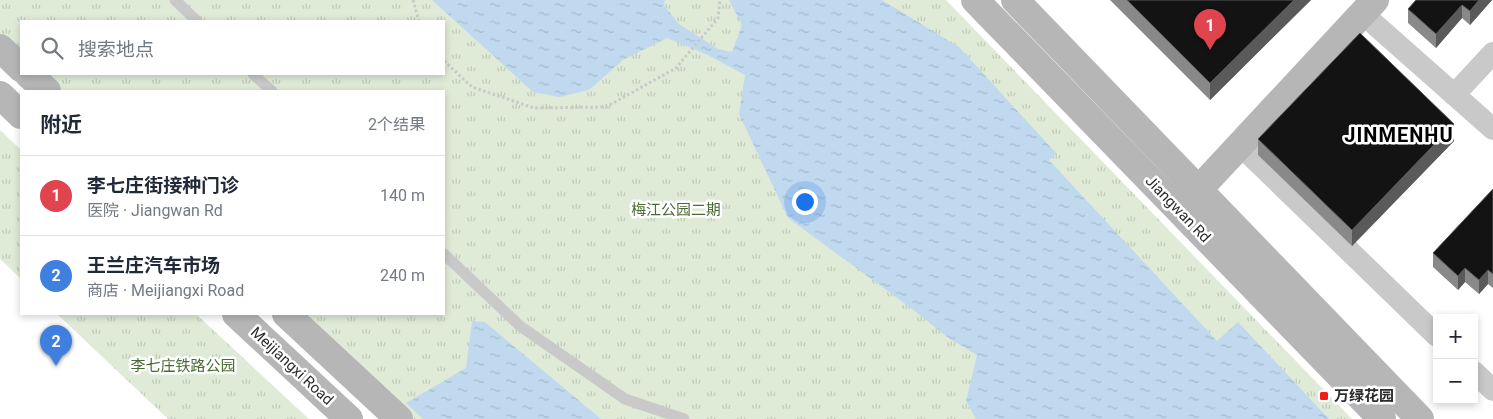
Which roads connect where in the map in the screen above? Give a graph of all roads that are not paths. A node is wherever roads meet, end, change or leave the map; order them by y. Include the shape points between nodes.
1 (175, 0) edge
2 (975, 0) edge
3 (1015, 0) edge
4 (1369, 7) edge
5 (196, 20) edge
6 (0, 48) edge
7 (1493, 53) edge
8 (20, 67) edge
9 (29, 75) edge
10 (254, 75) edge
11 (45, 90) edge
12 (271, 90) edge
13 (0, 95) edge
14 (1454, 95) junction
15 (20, 113) edge
16 (1493, 129) edge
17 (1240, 145) junction
18 (1199, 189) junction
19 (1179, 210) junction
20 (445, 255) edge
21 (237, 315) edge
22 (287, 315) edge
23 (1433, 332) edge
24 (1478, 376) edge
25 (1493, 390) edge
26 (349, 419) edge
27 (400, 419) edge
28 (684, 419) edge
29 (1382, 419) edge
30 (1420, 419) edge

1 - 5 lane
2 - 19 main road, Jiangwan Rd
3 - 18 main road, Jiangwan Rd
4 - 14 street
4 - 17 main road
6 - 8 main road
7 - 14 street
9 - 11 main road
10 - 12 lane
13 - 15 main road
14 - 16 street
17 - 18 main road
17 - 23 street
18 - 19 main road
18 - 30 main road, Jiangwan Rd
19 - 29 main road, Jiangwan Rd
20 - 28 lane via 520,326 625,399
21 - 26 main road, Meijiangxi Road
22 - 27 main road
24 - 25 street

